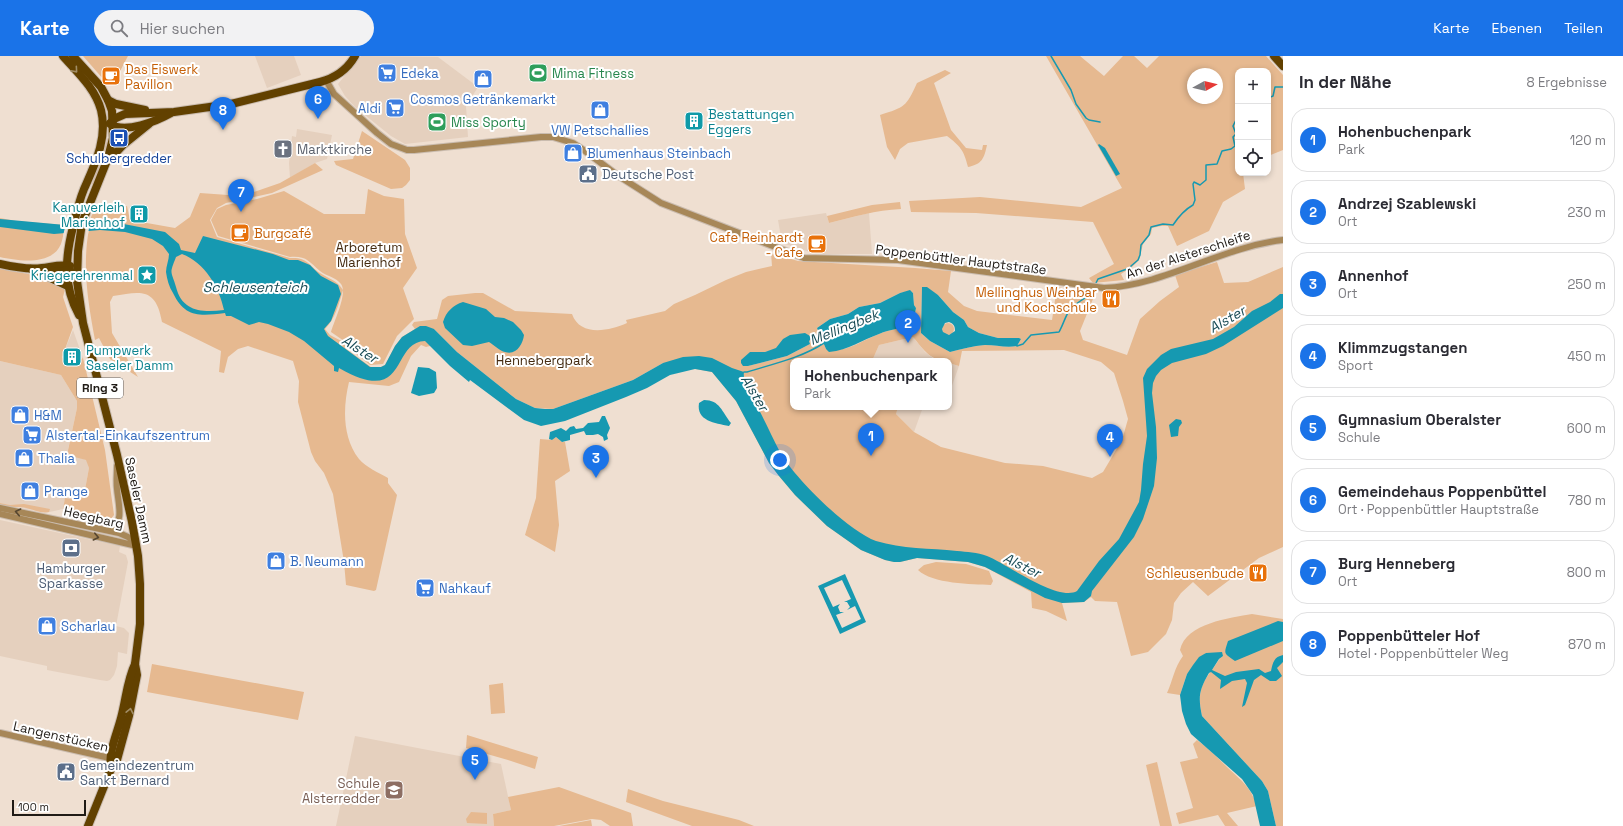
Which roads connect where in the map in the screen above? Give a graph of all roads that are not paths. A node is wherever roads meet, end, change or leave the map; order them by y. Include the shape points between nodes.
1 (63, 56) edge
2 (73, 56) edge
3 (355, 56) edge
4 (1274, 56) edge
5 (1283, 66) edge
6 (326, 80) junction
7 (108, 100) junction
8 (156, 112) junction
9 (174, 112) junction
10 (102, 114) junction
11 (152, 122) junction
12 (112, 123) junction
13 (102, 136) junction
14 (106, 164) junction
15 (1283, 240) edge
16 (0, 264) edge
17 (31, 268) junction
18 (66, 268) junction
19 (76, 268) junction
20 (1076, 284) joint
21 (68, 286) junction
22 (83, 321) junction
23 (117, 455) junction
24 (0, 508) edge
25 (0, 514) edge
26 (110, 530) junction
27 (137, 546) junction
28 (136, 664) junction
29 (0, 733) edge
30 (114, 759) junction
31 (88, 826) edge

1 -> 10 main road, Ring 3 via 91,90
2 - 7 main road, Ring 3 via 98,84
3 - 6 main road via 341,72
4 - 5 main road
6 - 9 main road via 238,103
6 - 20 street, Poppenbüttler Hauptstraße via 334,94 351,110 391,144 400,148 414,150 541,137 559,138 581,147 617,175 661,203 804,258 898,260
7 - 8 main road
7 - 12 main road, Ring 3
8 - 9 main road
8 - 12 main road via 125,114
9 - 11 main road
10 - 12 main road
10 - 13 main road, Ring 3
11 - 12 main road via 122,128
11 - 14 main road via 122,145
12 - 13 main road
12 - 14 main road, Ring 3 via 113,138
13 - 18 main road, Saseler Damm / Ring 3 via 101,147 75,219
14 - 19 main road, Saseler Damm / Ring 3 via 84,218
15 - 20 street, An der Alsterschleife via 1246,246 1127,286 1104,288
16 - 17 main road
17 - 18 main road via 54,271
17 - 21 main road
18 - 19 main road
18 - 21 main road, Saseler Damm / Ring 3
19 - 22 main road, Saseler Damm / Ring 3
21 - 22 main road, Saseler Damm / Ring 3 via 73,305
22 - 23 main road, Saseler Damm / Ring 3
23 - 26 street via 119,517 116,526
23 - 27 main road, Saseler Damm / Ring 3
26 -> 24 street, Heegbarg
25 -> 27 street, Heegbarg
26 - 27 street, Heegbarg via 126,535
27 - 28 main road, Saseler Damm / Ring 3 via 140,616
28 - 30 main road, Saseler Damm / Ring 3 via 130,674 114,747
30 -> 28 main road, Saseler Damm / Ring 3 via 129,716 138,675
29 - 30 street, Langenstücken
30 - 31 main road, Saseler Damm / Ring 3

